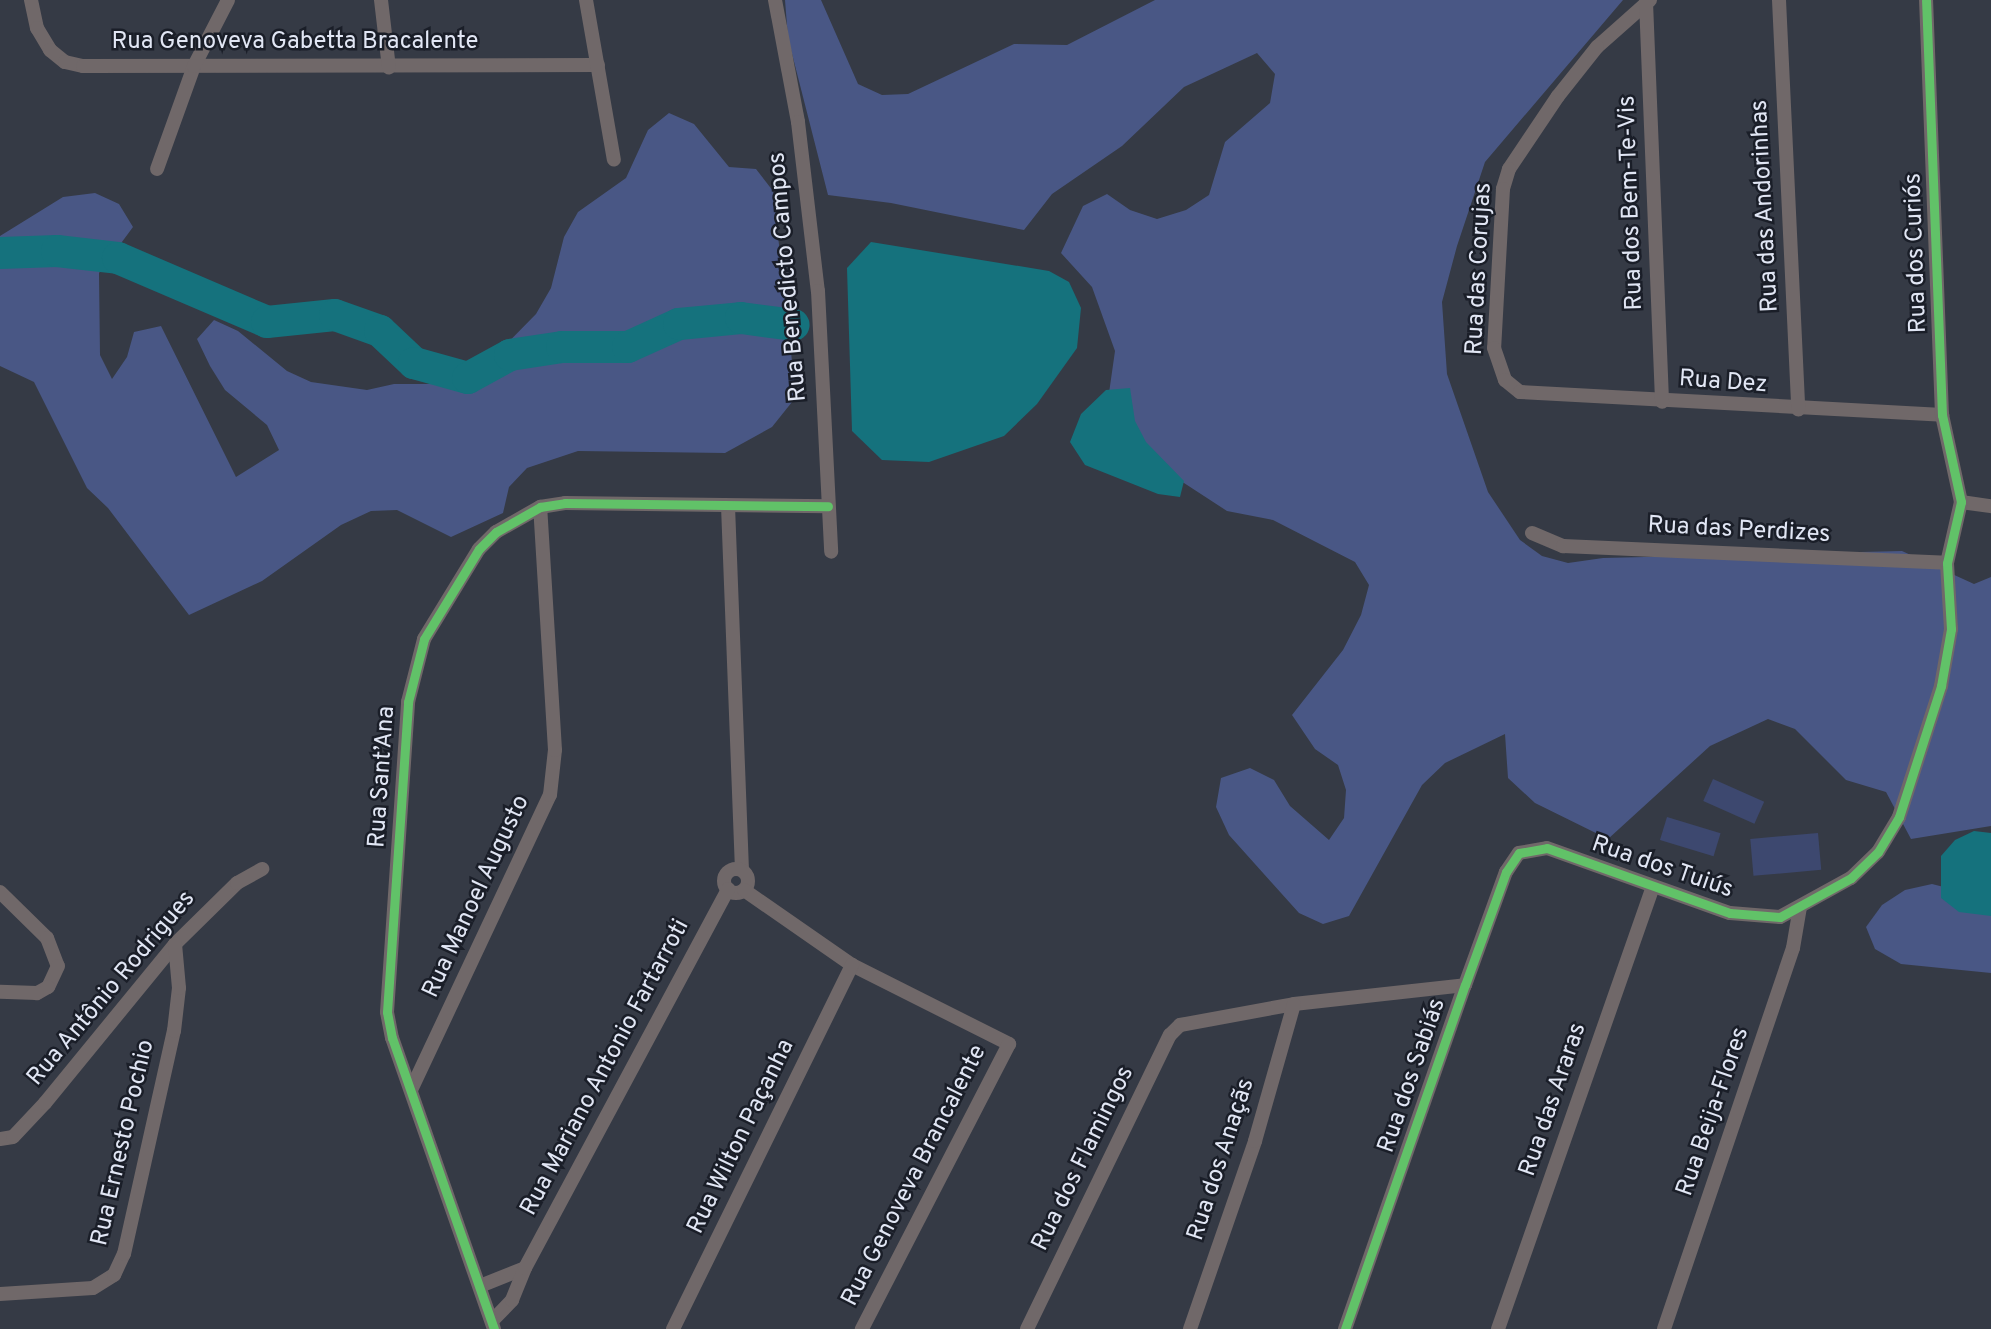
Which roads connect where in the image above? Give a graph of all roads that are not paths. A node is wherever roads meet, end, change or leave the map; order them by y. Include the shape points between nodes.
1 (31, 0) edge
2 (228, 0) edge
3 (381, 0) edge
4 (586, 0) edge
5 (775, 0) edge
6 (1779, 0) edge
7 (1926, 0) edge
8 (1648, 1) edge
9 (598, 65) junction
10 (194, 66) junction
11 (389, 68) junction
12 (614, 160) dead end
13 (158, 169) dead end
14 (1505, 380) joint
15 (1662, 402) junction
16 (1798, 410) junction
17 (1942, 415) junction
18 (1961, 502) junction
19 (728, 506) junction
20 (828, 506) junction
21 (1991, 506) edge
22 (540, 507) junction
23 (1532, 533) dead end
24 (831, 551) dead end
25 (1947, 564) junction
26 (1533, 848) joint
27 (262, 869) dead end
28 (742, 870) junction
29 (1653, 886) junction
30 (728, 890) junction
31 (744, 890) junction
32 (0, 892) edge
33 (1800, 907) junction
34 (175, 944) junction
35 (852, 965) junction
36 (1465, 985) junction
37 (0, 992) edge
38 (1294, 1004) junction
39 (411, 1090) junction
40 (0, 1139) edge
41 (525, 1268) junction
42 (480, 1286) junction
43 (0, 1294) edge
44 (494, 1325) edge
45 (673, 1329) edge
46 (862, 1329) edge
47 (1027, 1329) edge
48 (1190, 1329) edge
49 (1345, 1329) edge
50 (1498, 1329) edge
51 (1664, 1329) edge

1 - 10 street, Rua Genoveva Gabetta Bracalente via 37,28 50,50 65,62
2 - 10 street
3 - 11 street
4 - 9 street
5 - 20 street, Rua Benedicto Campos via 798,122 818,291
6 - 16 street, Rua das Andorinhas
7 - 17 street, Rua dos Curiós
8 - 14 street, Rua das Corujas via 1597,47 1509,169 1503,189 1494,348
8 - 15 street, Rua dos Bem-Te-Vis
9 - 11 street, Rua Genoveva Gabetta Bracalente
9 - 12 street
10 - 11 street, Rua Genoveva Gabetta Bracalente
10 - 13 street
14 - 15 street, Rua Dez via 1520,392
15 - 16 street, Rua Dez
16 - 17 street, Rua Dez
17 - 18 street, Rua dos Curiós
18 - 21 street
18 - 25 street
19 - 20 street, Rua Sant’Ana
19 - 22 street, Rua Sant’Ana via 565,503
19 - 28 street
20 - 24 street, Rua Benedicto Campos
22 - 39 street, Rua Manoel Augusto via 555,750 551,795
22 - 39 street, Rua Sant’Ana via 496,532 466,566 424,639 410,692 387,1012
23 - 25 street, Rua das Perdizes via 1563,546
25 - 33 street via 1951,629 1941,686 1899,817 1878,852 1851,878
26 - 29 street, Rua dos Tuiús via 1546,848
26 - 36 street, Rua dos Sabiás via 1519,853 1506,872
27 - 34 street, Rua Antônio Rodrigues via 229,890
28 - 30 street, Rua Mariano Antonio Fartarroti via 727,873
28 - 31 street via 748,878
29 - 33 street, Rua dos Tuiús via 1730,914 1780,917
29 - 50 street, Rua das Araras
30 - 31 street
30 - 41 street, Rua Mariano Antonio Fartarroti
31 - 35 street
32 - 37 street via 47,938 58,966 48,987 37,993
33 - 51 street, Rua Beija-Flores via 1793,948
34 - 40 street, Rua Antônio Rodrigues via 45,1104 13,1137
34 - 43 street, Rua Ernesto Pochio via 179,988 174,1031 124,1254 114,1275 93,1288
35 - 45 street, Rua Wilton Paçanha
35 - 46 street, Rua Genoveva Brancalente via 1009,1044
36 - 38 street
36 - 49 street, Rua dos Sabiás
38 - 47 street, Rua dos Flamingos via 1193,1019 1170,1035
38 - 48 street, Rua dos Anaçãs via 1255,1141
39 - 42 street, Rua Sant’Ana
41 - 42 street
41 - 44 street, Rua Mariano Antonio Fartarroti via 512,1300
42 - 44 street, Rua Sant’Ana

